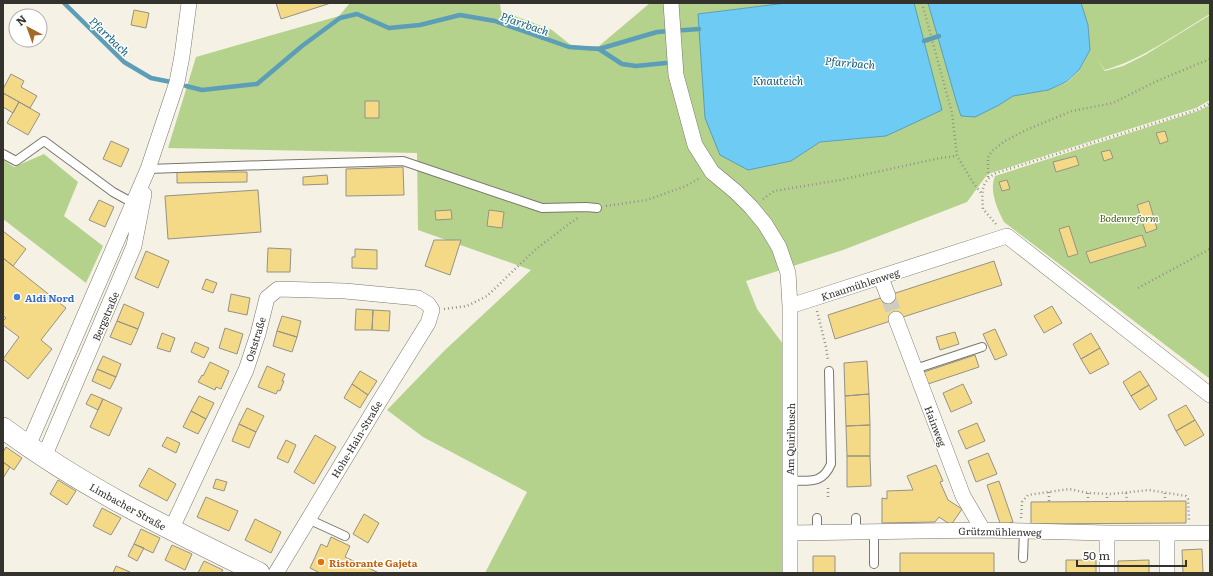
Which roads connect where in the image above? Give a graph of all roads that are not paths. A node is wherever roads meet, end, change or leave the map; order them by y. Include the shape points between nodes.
1 (189, 3) edge
2 (671, 3) edge
3 (3, 154) edge
4 (148, 169) junction
5 (133, 203) junction
6 (597, 208) road end
7 (881, 278) junction
8 (888, 296) tunnel mouth
9 (790, 306) junction
10 (430, 307) joint
11 (896, 319) tunnel mouth
12 (982, 347) dead end
13 (915, 369) junction
14 (829, 371) road end
15 (1210, 395) edge
16 (3, 428) edge
17 (36, 452) junction
18 (789, 480) junction
19 (308, 519) junction
20 (171, 530) junction
21 (983, 530) junction
22 (1023, 531) junction
23 (874, 532) junction
24 (791, 533) junction
25 (1107, 533) junction
26 (1210, 533) edge
27 (1167, 534) junction
28 (345, 536) dead end
29 (1023, 558) dead end
30 (874, 564) dead end
31 (259, 573) edge
32 (276, 573) edge
33 (790, 573) edge
34 (1107, 573) edge
35 (1167, 573) edge

1 - 4 street, Bergstraße via 177,82
2 - 9 street via 676,75 695,145 712,172 750,207 765,224 779,247 788,272
3 - 5 lane via 16,161 44,141 113,192
4 - 5 street, Bergstraße
4 - 6 lane via 403,161 542,208
4 - 17 street, Bergstraße via 134,246
5 - 17 street, Bergstraße
7 - 8 street
7 - 9 street, Knaumühlenweg
7 - 15 street, Knaumühlenweg via 1007,236
9 - 18 street, Am Quirlbusch
10 - 19 street, Hohe-Hain-Straße via 428,324
10 - 20 street, Oststraße via 418,298 345,291 278,289 267,298 246,370
11 - 13 street, Hainweg
12 - 13 lane
13 - 21 street, Hainweg via 963,496
14 - 18 lane via 831,464 826,475 817,480
16 - 17 street, Limbacher Straße
17 - 20 street, Limbacher Straße
18 - 24 street, Am Quirlbusch
19 - 28 lane
19 - 32 street, Hohe-Hain-Straße
20 - 31 street, Limbacher Straße
21 - 22 street, Grützmühlenweg
21 - 23 street, Grützmühlenweg
22 - 25 street, Grützmühlenweg
22 - 29 lane
23 - 24 street, Grützmühlenweg via 856,525 817,525
23 - 30 lane
24 - 33 street, Am Quirlbusch
25 - 27 street, Grützmühlenweg
25 - 34 street
26 - 27 street, Grützmühlenweg
27 - 35 street

